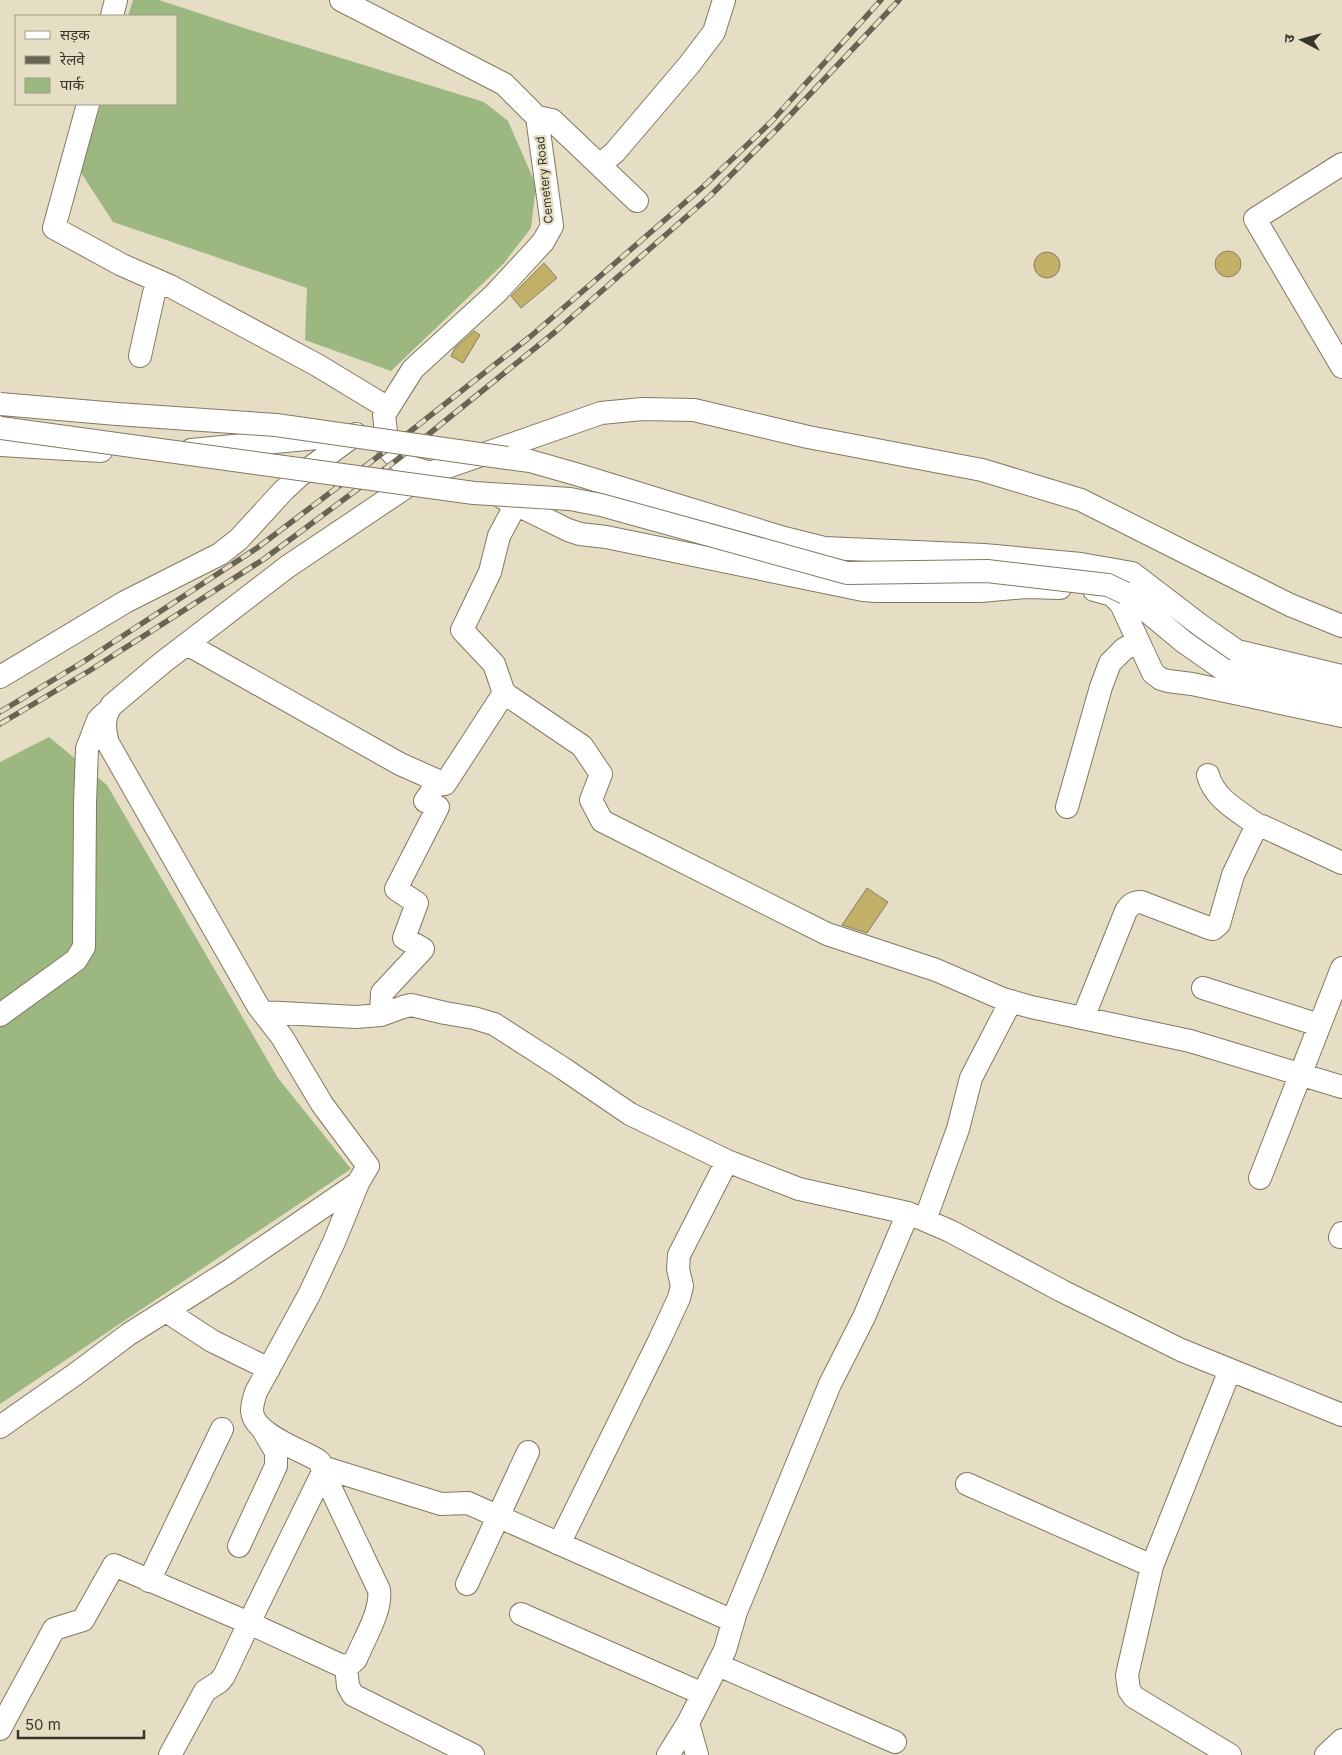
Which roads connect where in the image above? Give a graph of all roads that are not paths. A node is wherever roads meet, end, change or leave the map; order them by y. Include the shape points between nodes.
1 (116, 0) edge
2 (341, 0) edge
3 (724, 0) edge
4 (112, 15) edge
5 (88, 105) edge
6 (537, 117) junction
7 (1342, 164) edge
8 (600, 165) junction
9 (638, 200) dead end
10 (164, 285) junction
11 (140, 356) dead end
12 (1342, 367) edge
13 (0, 404) edge
14 (388, 408) junction
15 (0, 428) edge
16 (386, 431) junction
17 (356, 434) junction
18 (0, 445) edge
19 (424, 476) junction
20 (516, 504) junction
21 (1129, 583) junction
22 (1200, 625) junction
23 (1342, 626) edge
24 (1138, 641) junction
25 (1184, 642) junction
26 (187, 644) junction
27 (1342, 676) edge
28 (0, 677) edge
29 (504, 693) junction
30 (1342, 696) edge
31 (107, 712) junction
32 (1342, 716) edge
33 (1208, 775) dead end
34 (439, 781) junction
35 (1067, 807) dead end
36 (1259, 826) junction
37 (1342, 863) edge
38 (1342, 968) edge
39 (1203, 988) dead end
40 (1011, 1001) junction
41 (263, 1012) junction
42 (0, 1015) edge
43 (380, 1015) junction
44 (1083, 1018) junction
45 (1319, 1025) junction
46 (1301, 1075) junction
47 (1342, 1087) edge
48 (727, 1161) junction
49 (1260, 1178) dead end
50 (358, 1183) junction
51 (917, 1216) junction
52 (166, 1310) junction
53 (269, 1369) junction
54 (1230, 1370) junction
55 (1342, 1415) edge
56 (0, 1427) edge
57 (222, 1429) dead end
58 (263, 1430) junction
59 (528, 1452) dead end
60 (322, 1470) junction
61 (967, 1484) dead end
62 (498, 1516) junction
63 (559, 1544) junction
64 (239, 1546) dead end
65 (1152, 1566) junction
66 (149, 1581) junction
67 (468, 1584) dead end
68 (521, 1614) dead end
69 (733, 1622) junction
70 (249, 1623) junction
71 (718, 1664) junction
72 (346, 1666) junction
73 (703, 1694) junction
74 (688, 1723) junction
75 (0, 1729) edge
76 (1342, 1740) edge
77 (895, 1742) dead end
78 (170, 1755) edge
79 (473, 1755) edge
80 (668, 1755) edge
81 (697, 1755) edge
82 (1230, 1755) edge
83 (1326, 1755) edge

1 - 4 street
2 - 6 street via 504,84
3 - 8 street via 714,32 615,152
5 - 10 street via 54,228
6 - 8 street via 552,120
6 - 14 street, Cemetery Road via 552,226 542,242 495,294 413,369
7 - 12 street via 1255,219
8 - 9 street
10 - 11 street via 154,293
10 - 14 street via 317,365
13 - 21 street, bridge via 276,425 530,462 824,548 984,555 1081,564
14 - 16 street, Cemetery Road via 384,414
15 - 21 street, bridge via 474,492 602,505 847,573 987,571 1108,585
16 - 17 street
16 - 19 street, Cemetery Road via 388,449 404,465
17 - 18 street via 173,452
17 - 28 street via 299,476 239,539 220,554 125,602
19 - 20 street, Cemetery Road via 432,485 478,487
19 - 23 street via 601,413 642,409 694,410 808,437 982,470 1081,500 1290,605
19 - 26 street via 287,567
20 - 24 street, Cemetery Road via 580,534 869,590 980,591 1026,587 1092,590 1112,595 1121,604
20 - 29 street via 499,536 490,572 462,630 494,664
21 - 22 street
21 - 25 street
22 - 25 street
22 - 27 street via 1237,651
24 - 32 street, Cemetery Road via 1153,673 1162,679
24 - 35 street via 1110,663
25 - 30 street via 1224,670
26 - 31 street via 112,704
26 - 34 street via 400,764
29 - 34 street via 445,784
29 - 40 street via 582,746 601,774 590,800 602,821 827,934 936,970
31 - 41 street via 104,722 108,743
31 - 42 street via 98,720 87,749 84,946 76,960
33 - 36 street via 1210,785 1221,798
34 - 43 street via 425,801 438,806 396,889 417,903 404,938 423,949 382,992
36 - 37 street
36 - 44 street via 1254,828 1233,875 1213,929 1141,902 1130,905
38 - 45 street
39 - 45 street
40 - 44 street
40 - 51 street via 970,1078 958,1129
41 - 43 street via 356,1017
41 - 50 street via 322,1104 368,1166
43 - 48 street via 412,1005 494,1024 630,1114
44 - 46 street via 1190,1041
45 - 46 street
46 - 47 street
46 - 49 street
48 - 51 street via 800,1189
48 - 63 street via 679,1255 677,1262 682,1286 679,1298
50 - 52 street
50 - 53 street via 309,1295
51 - 54 street via 1181,1350
51 - 69 street via 830,1384
52 - 53 street via 212,1341
52 - 56 street
53 - 58 street via 253,1402 254,1418
54 - 55 street
54 - 65 street
57 - 66 street
58 - 60 street via 316,1459
58 - 64 street via 276,1452 276,1466
59 - 62 street
60 - 62 street via 441,1504 468,1503
60 - 70 street
60 - 72 street via 376,1583 380,1600 356,1659
61 - 65 street
62 - 63 street
62 - 67 street
63 - 69 street
65 - 82 street via 1127,1675 1129,1690 1134,1697
66 - 70 street
66 - 75 street via 114,1565 83,1620 54,1629
68 - 73 street
69 - 71 street
70 - 72 street
70 - 78 street via 224,1676 205,1691
71 - 73 street
71 - 77 street
72 - 79 street via 348,1686 353,1695
73 - 74 street
74 - 80 street
74 - 81 street
76 - 83 street

